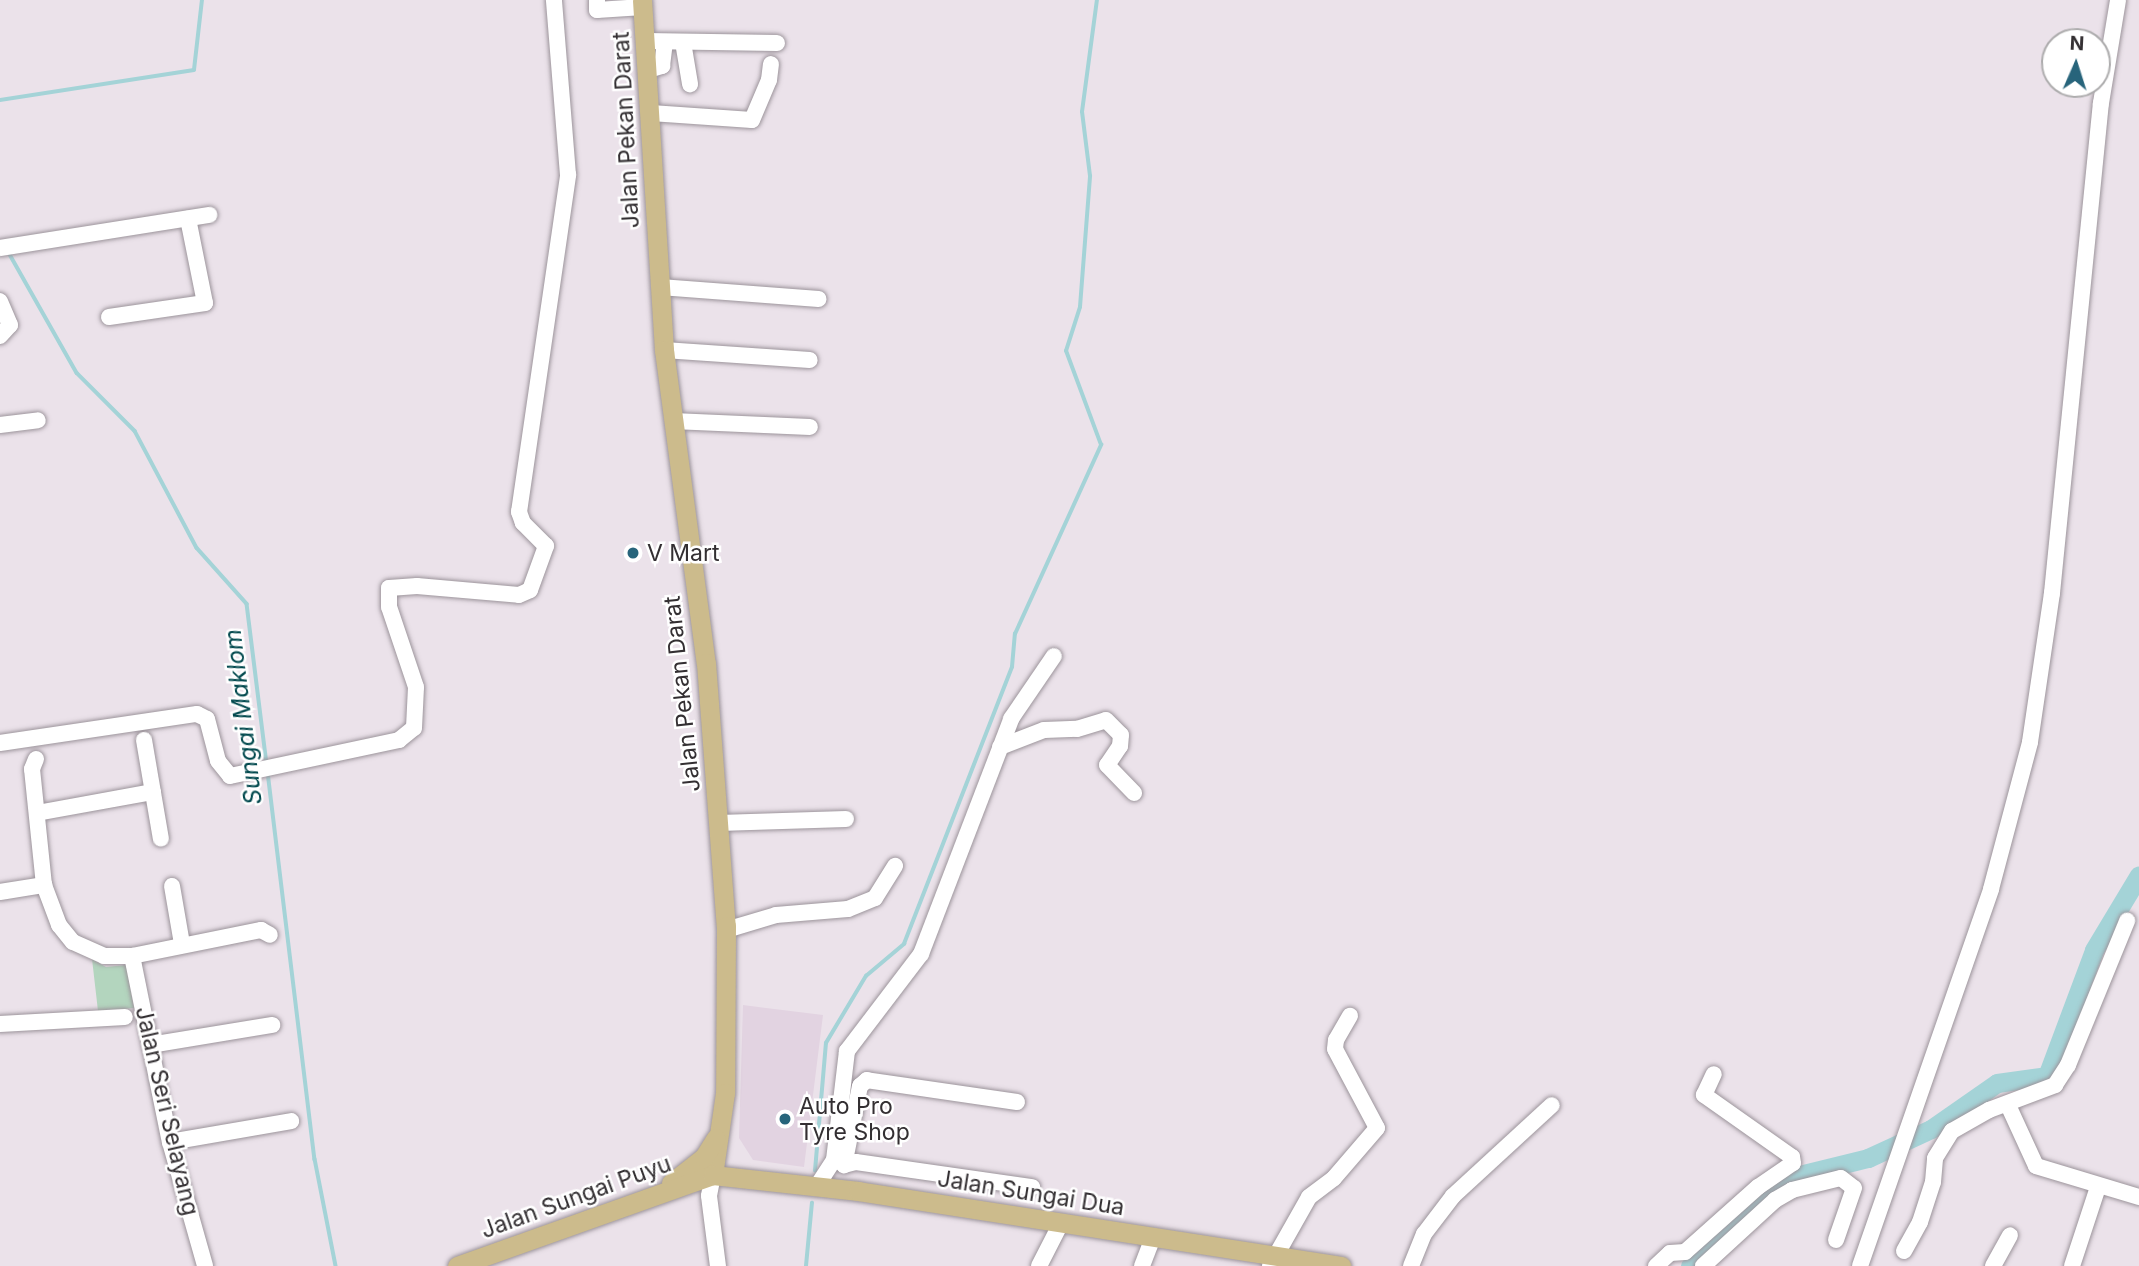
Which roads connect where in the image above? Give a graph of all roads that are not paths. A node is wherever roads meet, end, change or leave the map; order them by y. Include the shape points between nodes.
1 (554, 0) edge
2 (597, 0) edge
3 (2118, 0) edge
4 (643, 4) edge
5 (655, 41) junction
6 (683, 42) junction
7 (777, 43) dead end
8 (771, 64) dead end
9 (690, 84) dead end
10 (651, 113) junction
11 (209, 215) dead end
12 (188, 219) junction
13 (0, 248) edge
14 (660, 287) junction
15 (819, 299) dead end
16 (0, 301) edge
17 (109, 317) dead end
18 (0, 336) edge
19 (664, 349) junction
20 (810, 360) dead end
21 (38, 420) dead end
22 (673, 421) junction
23 (0, 425) edge
24 (810, 427) dead end
25 (1054, 656) dead end
26 (144, 740) dead end
27 (0, 743) edge
28 (1000, 747) junction
29 (36, 759) dead end
30 (153, 792) junction
31 (1135, 793) dead end
32 (37, 813) junction
33 (846, 819) dead end
34 (719, 823) junction
35 (161, 839) dead end
36 (895, 866) dead end
37 (44, 885) junction
38 (172, 886) dead end
39 (0, 892) edge
40 (2127, 921) dead end
41 (726, 930) junction
42 (270, 935) dead end
43 (183, 944) junction
44 (132, 956) junction
45 (1350, 1016) dead end
46 (125, 1017) dead end
47 (0, 1024) edge
48 (272, 1025) dead end
49 (150, 1045) junction
50 (1714, 1073) dead end
51 (1017, 1102) dead end
52 (1552, 1105) dead end
53 (2008, 1105) junction
54 (291, 1121) dead end
55 (721, 1138) junction
56 (170, 1142) junction
57 (839, 1163) junction
58 (903, 1168) junction
59 (713, 1175) junction
60 (754, 1177) junction
61 (817, 1186) junction
62 (1032, 1187) dead end
63 (2098, 1187) junction
64 (858, 1191) junction
65 (642, 1197) junction
66 (898, 1197) junction
67 (2139, 1197) edge
68 (1061, 1223) junction
69 (2010, 1235) dead end
70 (1153, 1238) junction
71 (1836, 1240) dead end
72 (1904, 1251) dead end
73 (1273, 1261) edge
74 (205, 1266) edge
75 (457, 1266) edge
76 (718, 1266) edge
77 (1039, 1266) edge
78 (1142, 1266) edge
79 (1341, 1266) edge
80 (1411, 1266) edge
81 (1656, 1266) edge
82 (1703, 1266) edge
83 (1860, 1266) edge
84 (1993, 1266) edge
85 (2072, 1266) edge

1 - 27 street via 568,175 519,512 523,523 545,540 530,590 520,595 389,588 389,607 416,687 414,728 399,740 230,776 223,772 213,732 197,714
2 - 4 street via 597,10
3 - 83 street via 2101,103 2052,593 2030,742 1991,889
4 - 5 main road, Jalan Pekan Darat
5 - 6 street
5 - 10 main road, Jalan Pekan Darat via 648,70
6 - 7 street
6 - 9 street
8 - 10 street via 752,120
10 - 14 main road, Jalan Pekan Darat
11 - 12 street
12 - 13 street
12 - 17 street via 205,303
14 - 15 street
14 - 19 main road, Jalan Pekan Darat
16 - 18 street via 10,325
19 - 20 street
19 - 22 main road, Jalan Pekan Darat
21 - 23 street
22 - 24 street
22 - 34 main road, Jalan Pekan Darat via 706,663
25 - 28 street via 1011,719
26 - 30 street
28 - 31 street via 1044,730 1077,729 1106,720 1121,736 1107,765
28 - 57 street via 921,954 847,1051
29 - 32 street via 32,769
30 - 32 street
30 - 35 street
32 - 37 street
33 - 34 street
34 - 41 main road, Jalan Pekan Darat
36 - 41 street via 875,898 848,909 776,915
37 - 39 street
37 - 44 street via 59,925 73,942 104,956
38 - 43 street
40 - 53 street via 2062,1075 2051,1088
41 - 55 main road, Jalan Pekan Darat
42 - 43 street via 261,930
43 - 44 street
44 - 49 street, Jalan Seri Selayang
45 - 73 street via 1335,1040 1335,1049 1377,1128 1334,1178 1309,1197
46 - 47 street
48 - 49 street
49 - 56 street, Jalan Seri Selayang
50 - 81 street via 1704,1095 1791,1157 1793,1163 1758,1187 1685,1252 1670,1253
51 - 57 street via 867,1080 860,1086
52 - 80 street via 1454,1196 1424,1234
53 - 63 street via 2036,1166
53 - 72 street via 1964,1121 1952,1131 1935,1158 1920,1222
54 - 56 street
55 - 59 main road, Jalan Pekan Darat
55 - 60 main road
55 - 65 main road via 680,1179
56 - 74 street, Jalan Seri Selayang
57 - 58 street
57 - 61 street
57 - 64 street
58 - 62 street
58 - 66 street
59 - 60 main road, Jalan Sungai Dua
59 - 65 main road, Jalan Sungai Puyu
59 - 76 street via 709,1196
60 - 61 main road, Jalan Sungai Dua
61 - 64 main road, Jalan Sungai Dua
63 - 67 street
63 - 85 street
64 - 66 main road, Jalan Sungai Dua
65 - 75 main road, Jalan Sungai Puyu
66 - 68 main road, Jalan Sungai Dua
68 - 70 main road, Jalan Sungai Dua
68 - 77 street
69 - 84 street
70 - 73 main road, Jalan Sungai Dua
70 - 78 street
71 - 82 street via 1854,1188 1841,1178 1792,1190 1775,1200
73 - 79 main road, Jalan Sungai Dua

